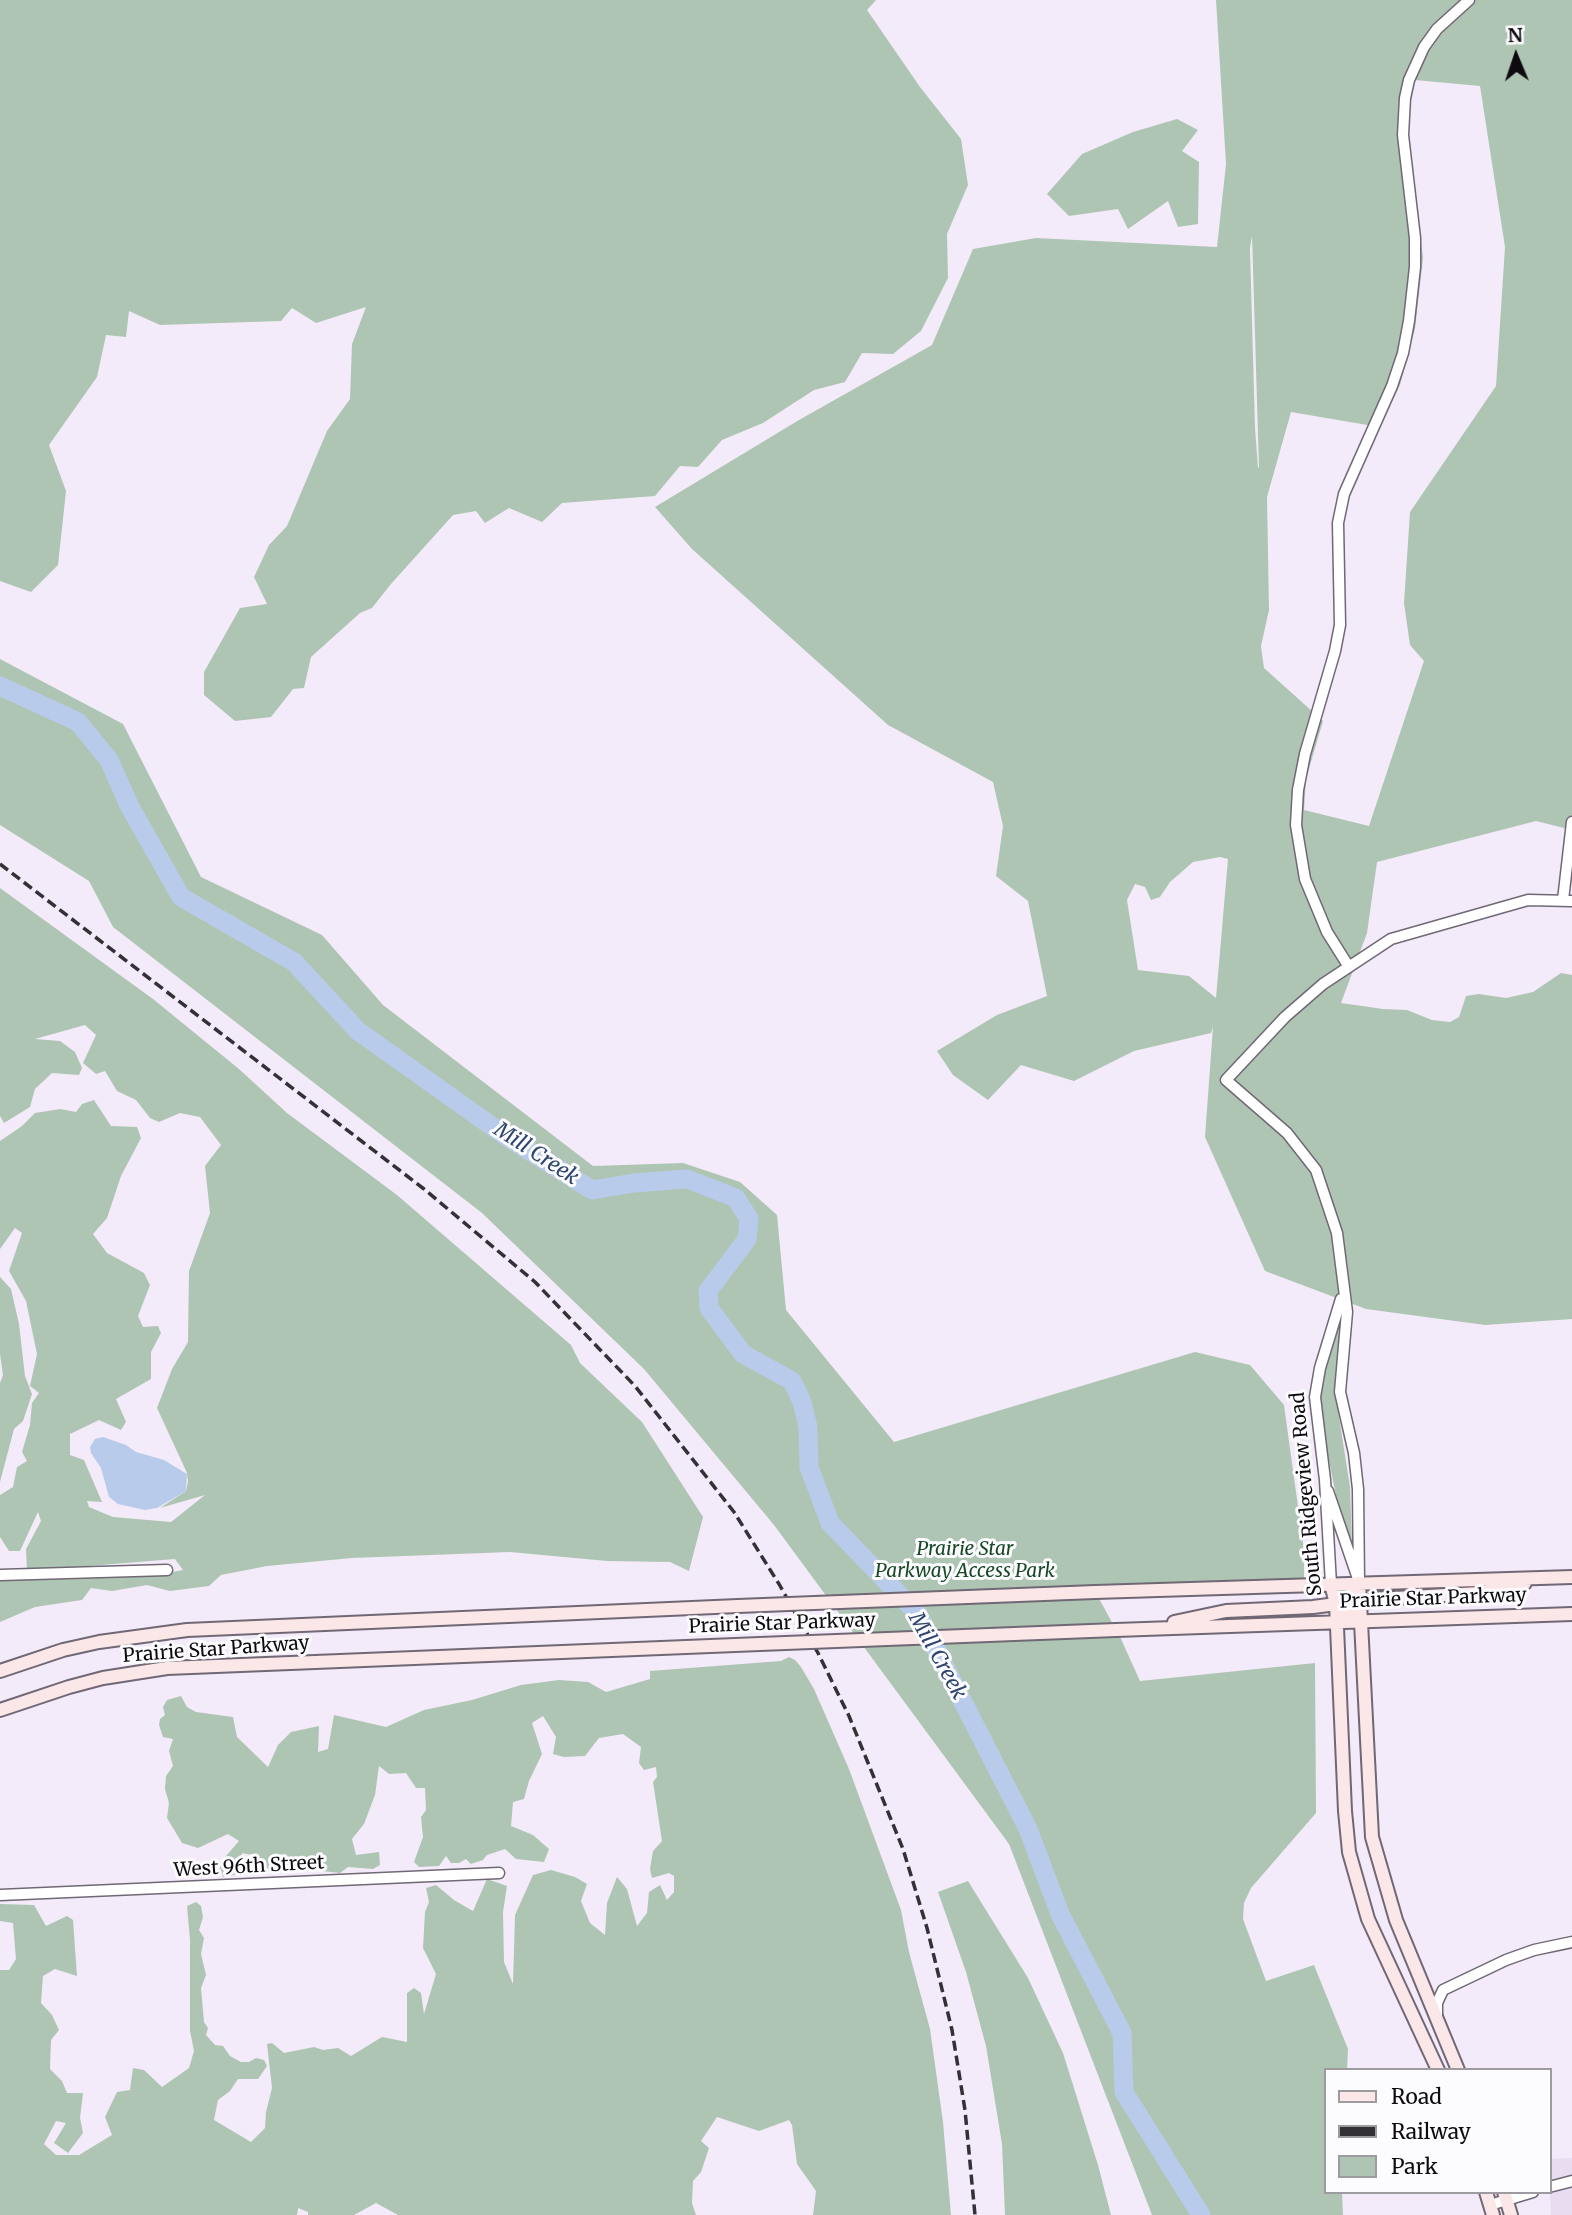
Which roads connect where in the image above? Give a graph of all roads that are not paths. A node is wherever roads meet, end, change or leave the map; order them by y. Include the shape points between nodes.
1 (1469, 0) edge
2 (1572, 822) edge
3 (1567, 901) edge
4 (1349, 967) junction
5 (1344, 1285) junction
6 (1325, 1480) junction
7 (167, 1570) dead end
8 (0, 1575) edge
9 (1572, 1577) edge
10 (1535, 1579) junction
11 (1359, 1583) junction
12 (1331, 1584) junction
13 (1366, 1603) junction
14 (1336, 1604) junction
15 (1572, 1614) edge
16 (1396, 1619) junction
17 (1362, 1620) junction
18 (1336, 1621) junction
19 (1155, 1628) junction
20 (0, 1671) edge
21 (0, 1710) edge
22 (499, 1874) dead end
23 (0, 1895) edge
24 (1572, 1942) edge
25 (1421, 1982) junction
26 (1443, 1990) junction
27 (1437, 2020) junction
28 (1437, 2068) edge
29 (1457, 2068) edge
30 (1572, 2181) edge
31 (1551, 2187) edge
32 (1505, 2196) edge
33 (1492, 2210) edge
34 (1511, 2215) edge

1 - 4 street via 1424,47 1405,98 1402,135 1415,238 1409,321 1392,386 1344,494 1338,523 1340,625 1298,790 1296,825 1305,879 1322,923
2 - 3 street
3 - 4 street via 1528,900 1391,939
4 - 5 street via 1284,1017 1226,1080 1287,1133 1316,1170 1337,1233
5 - 6 street, South Ridgeview Road via 1315,1397
5 - 11 street via 1347,1312 1340,1392 1358,1489
6 - 11 street
6 - 12 street, South Ridgeview Road
7 - 8 street
9 - 10 main road, Prairie Star Parkway
10 - 11 main road, Prairie Star Parkway
10 - 13 main road via 1479,1593
11 - 12 main road, Prairie Star Parkway
11 - 13 main road
11 - 14 main road via 1350,1596
12 - 14 main road, South Ridgeview Road
12 - 20 main road, Prairie Star Parkway, bridge via 187,1630 99,1642
13 - 16 main road
13 - 17 main road
13 - 18 main road
14 - 18 main road, South Ridgeview Road
14 - 19 main road via 1226,1611
15 - 16 main road, Prairie Star Parkway
16 - 17 main road, Prairie Star Parkway
17 - 18 main road, Prairie Star Parkway
17 - 25 main road via 1372,1837 1396,1920
18 - 19 main road, Prairie Star Parkway
18 - 28 main road, South Ridgeview Road via 1349,1852 1368,1919
19 - 21 main road, Prairie Star Parkway, bridge via 167,1668 80,1684
22 - 23 street, West 96th Street
24 - 26 street via 1534,1950
25 - 26 street
25 - 27 main road
26 - 27 street
27 - 29 main road
30 - 31 street
32 - 33 street
32 - 34 main road

